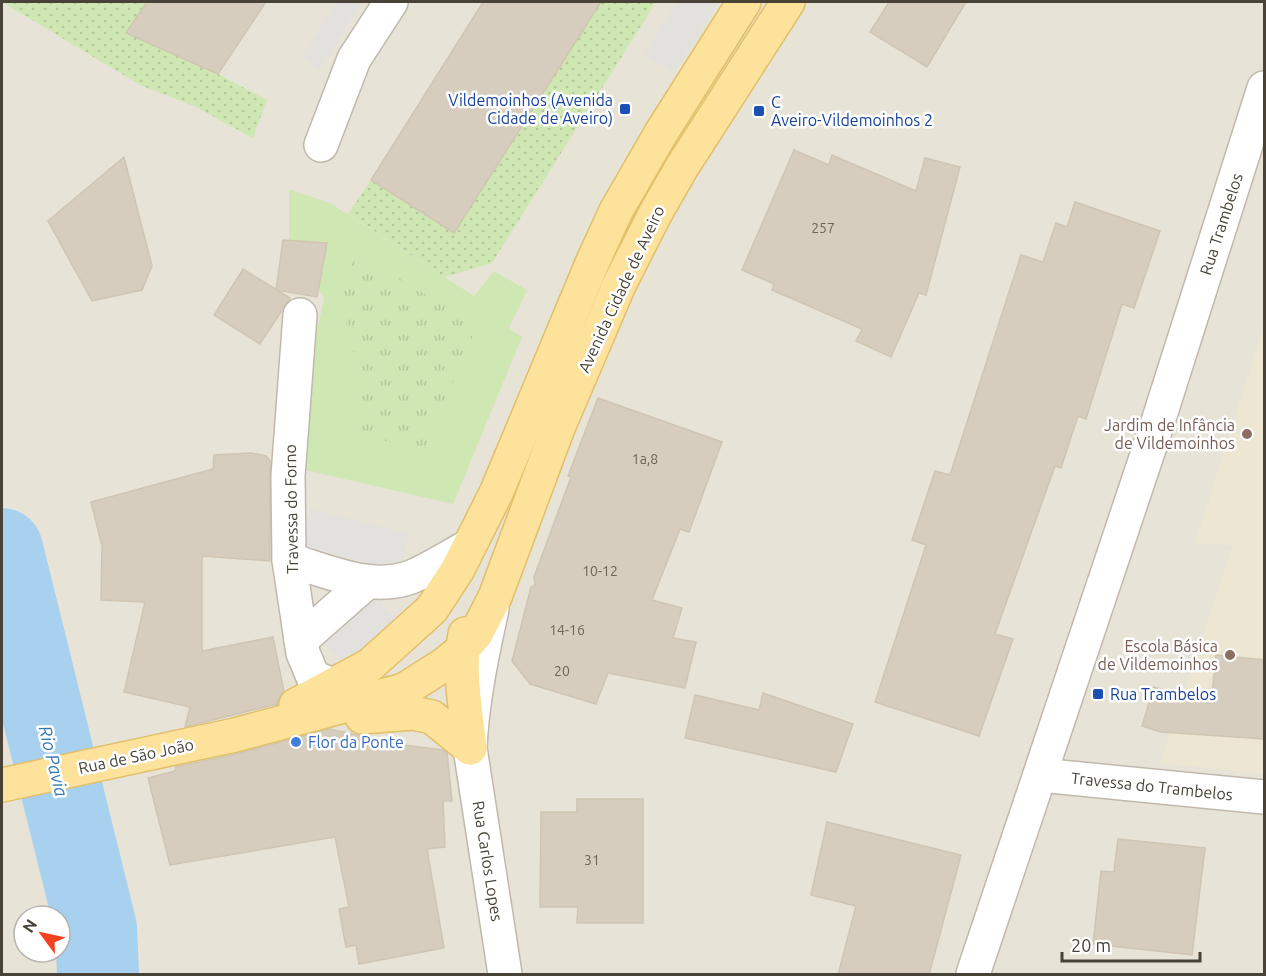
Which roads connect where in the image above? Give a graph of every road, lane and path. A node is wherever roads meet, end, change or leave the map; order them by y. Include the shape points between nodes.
1 (391, 2) edge
2 (744, 2) edge
3 (788, 2) edge
4 (1264, 88) edge
5 (321, 145) dead end
6 (300, 315) dead end
7 (497, 491) junction
8 (469, 546) junction
9 (289, 560) junction
10 (367, 582) junction
11 (495, 597) junction
12 (301, 640) junction
13 (462, 650) junction
14 (335, 686) junction
15 (235, 735) junction
16 (470, 748) junction
17 (1040, 775) junction
18 (2, 785) edge
19 (1264, 797) edge
20 (505, 975) edge
21 (973, 975) edge

1 - 5 street via 354,59
2 - 7 main road, Avenida Cidade de Aveiro via 616,211
3 - 11 main road, Avenida Cidade de Aveiro via 654,214 558,428
4 - 17 street, Rua Trambelos
6 - 9 street, Travessa do Forno via 288,476
7 - 8 main road, Avenida Cidade de Aveiro
7 - 13 main road, Avenida Cidade de Aveiro
8 - 10 street via 412,576 390,582
8 - 14 main road, Avenida Cidade de Aveiro via 432,609 370,665
9 - 10 street
9 - 12 street, Travessa do Forno
10 - 12 street
11 - 13 main road, Avenida Cidade de Aveiro via 476,634
11 - 16 street, Avenida Cidade de Aveiro via 471,714
12 - 14 street, Travessa do Forno via 313,677
13 - 15 main road, Avenida Cidade de Aveiro via 404,690
13 - 16 main road, Avenida Cidade de Aveiro
14 - 15 main road, Avenida Cidade de Aveiro
15 - 16 main road via 413,713 432,717
15 - 18 main road, Rua de São João
16 - 20 street, Rua Carlos Lopes
17 - 19 street, Travessa do Trambelos
17 - 21 street, Rua Trambelos

